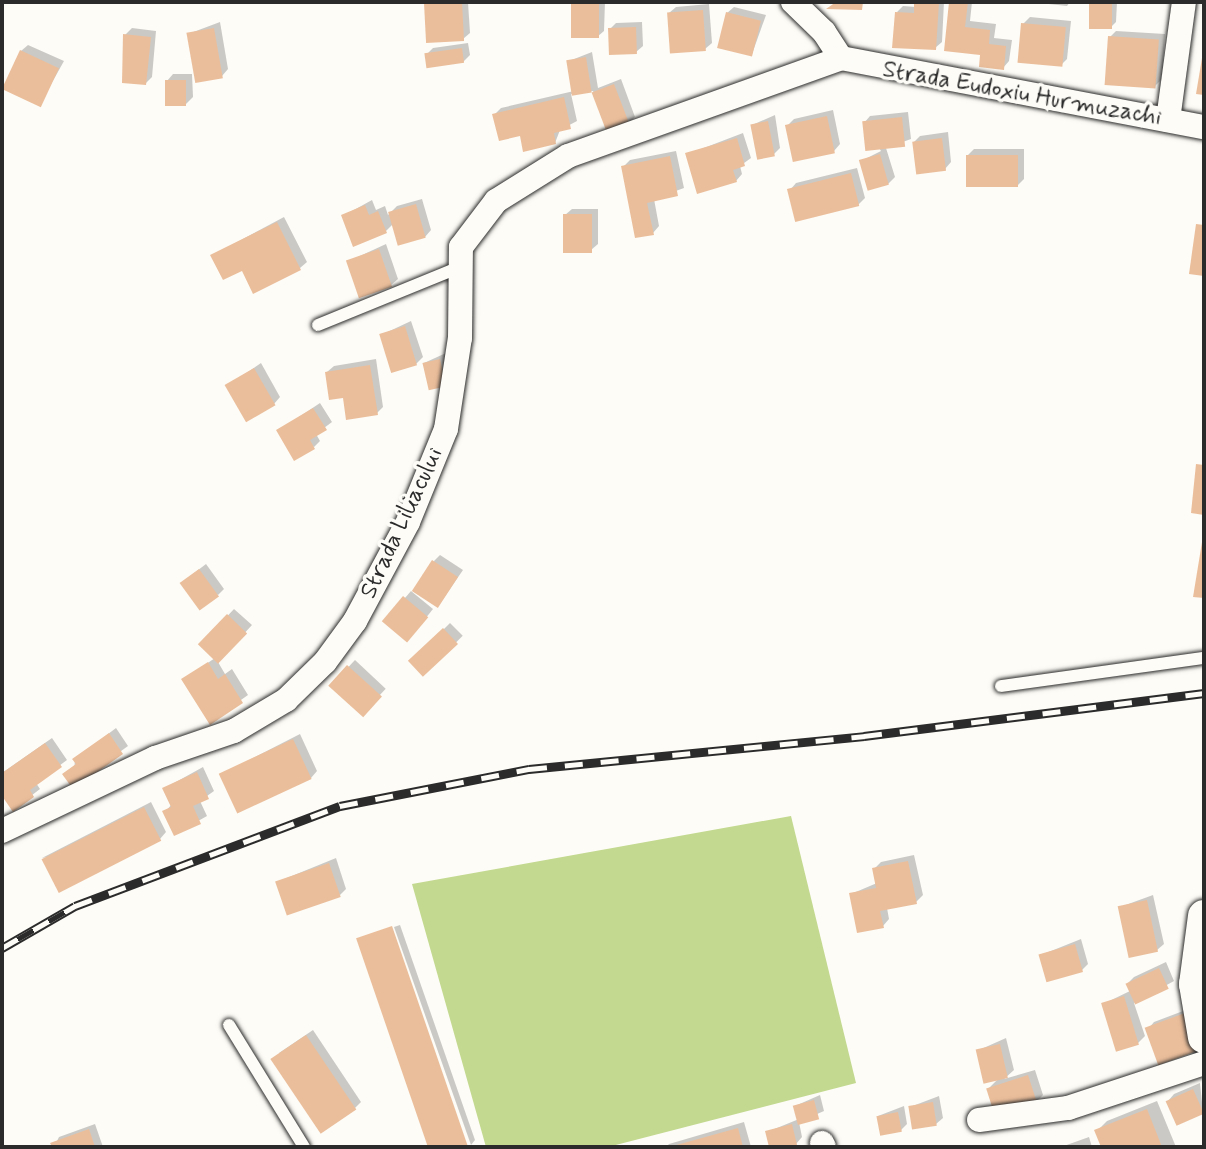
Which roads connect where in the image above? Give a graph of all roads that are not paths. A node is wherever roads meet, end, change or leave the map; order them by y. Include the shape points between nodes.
1 (793, 2) edge
2 (1184, 2) edge
3 (841, 58) junction
4 (1168, 120) junction
5 (1204, 127) edge
6 (460, 267) junction
7 (318, 325) dead end
8 (1204, 658) edge
9 (1001, 686) dead end
10 (2, 831) edge
11 (1204, 916) edge
12 (229, 1025) dead end
13 (1204, 1037) edge
14 (1204, 1063) edge
15 (979, 1120) dead end
16 (304, 1147) edge

1 - 3 street via 824,32
2 - 4 street
3 - 4 street, Strada Eudoxiu Hurmuzachi
3 - 6 street, Strada Liliacului via 773,87 673,115 530,176 473,226 461,247
4 - 5 street, Strada Eudoxiu Hurmuzachi
6 - 7 lane
6 - 10 street, Strada Liliacului via 460,338 446,429 408,522 355,621 325,662 286,700 234,731 155,758
8 - 9 lane
11 - 13 street via 1195,984
12 - 16 lane
14 - 15 street via 1068,1108

